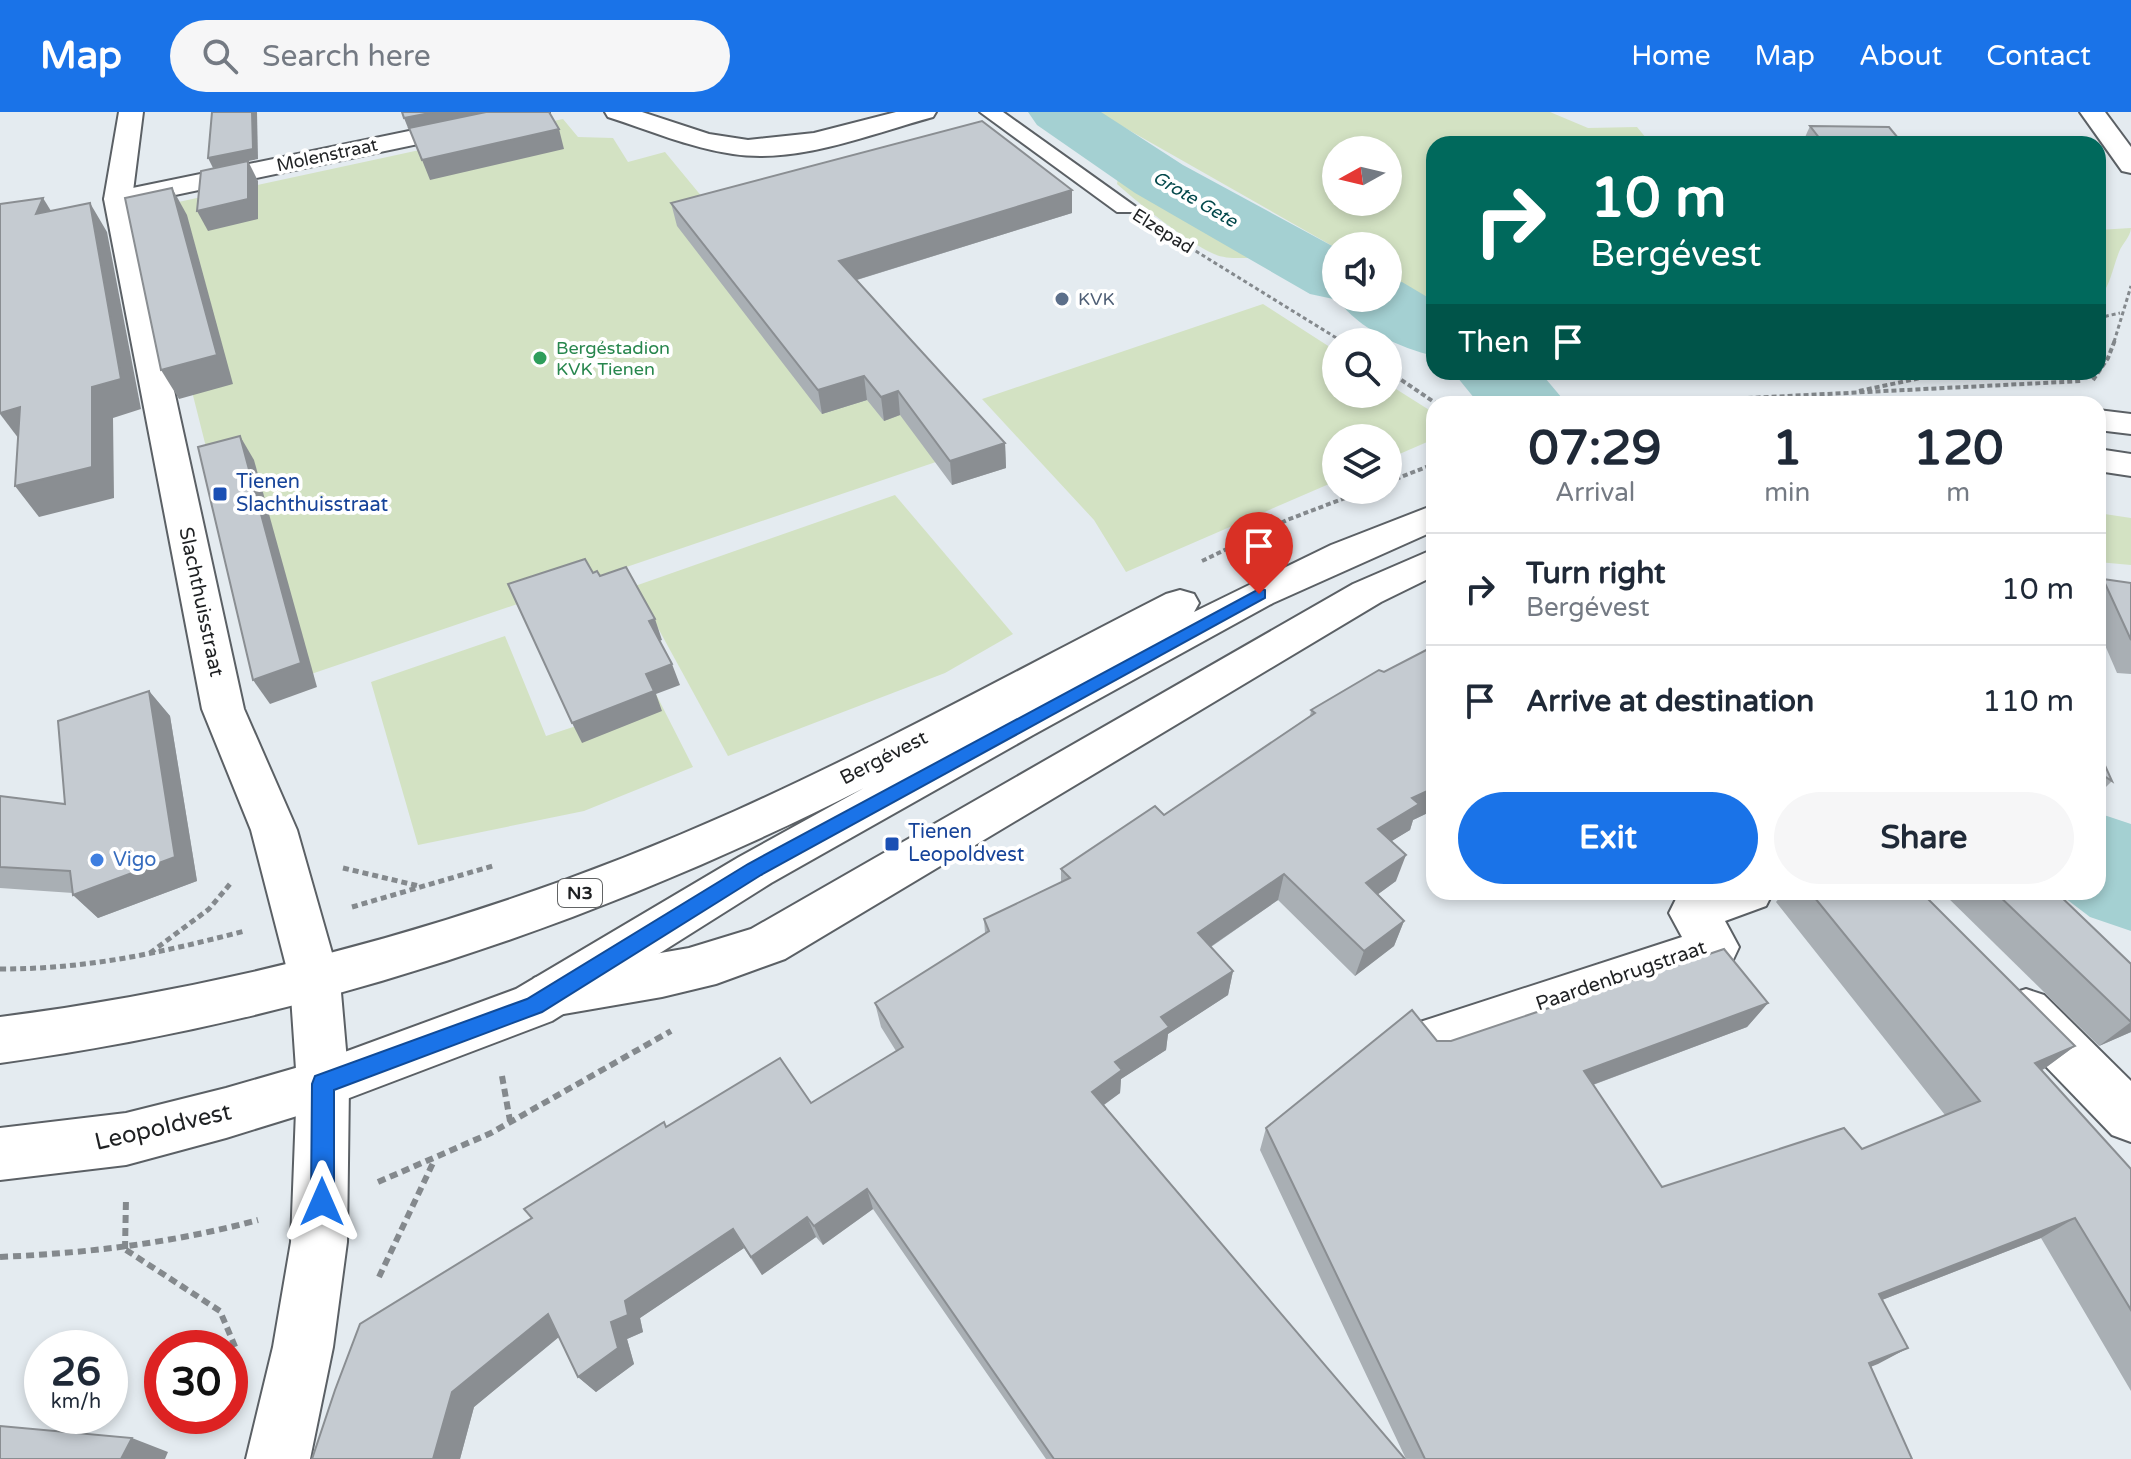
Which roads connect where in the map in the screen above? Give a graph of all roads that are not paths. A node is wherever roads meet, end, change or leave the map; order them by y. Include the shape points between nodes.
1 (131, 112) edge
2 (537, 112) edge
3 (617, 112) edge
4 (924, 112) edge
5 (990, 112) edge
6 (2092, 112) edge
7 (2131, 165) edge
8 (118, 199) junction
9 (1125, 207) road end
10 (2106, 421) edge
11 (2131, 424) edge
12 (2106, 461) edge
13 (2131, 465) edge
14 (1426, 494) edge
15 (1426, 520) edge
16 (1426, 565) edge
17 (1728, 900) edge
18 (315, 981) junction
19 (1997, 982) edge
20 (552, 994) junction
21 (1438, 1038) edge
22 (0, 1040) edge
23 (323, 1084) junction
24 (2131, 1117) edge
25 (0, 1154) edge
26 (278, 1459) edge

1 - 8 street, Slachthuisstraat
2 - 8 street, Molenstraat
3 - 4 street via 746,148 828,137
5 - 9 lane, Elzepad
6 - 7 street
8 - 18 street, Slachthuisstraat via 223,709 274,830
10 - 11 street
12 - 13 street
14 - 18 street, Bergévest / N3 via 1275,555 1017,692 687,852 513,920
15 - 20 street, Bergévest via 1259,594 1058,702 755,870
16 - 20 street, Bergévest via 1367,593 768,944 695,970
17 - 21 street, Paardenbrugstraat via 1693,913 1715,947
18 - 22 street, N3 via 126,1024
18 - 23 street, Slachthuisstraat
19 - 24 street
20 - 23 street, Bergévest
23 - 25 street, Leopoldvest via 126,1139
23 - 26 street, Slachthuisstraat via 319,1242

